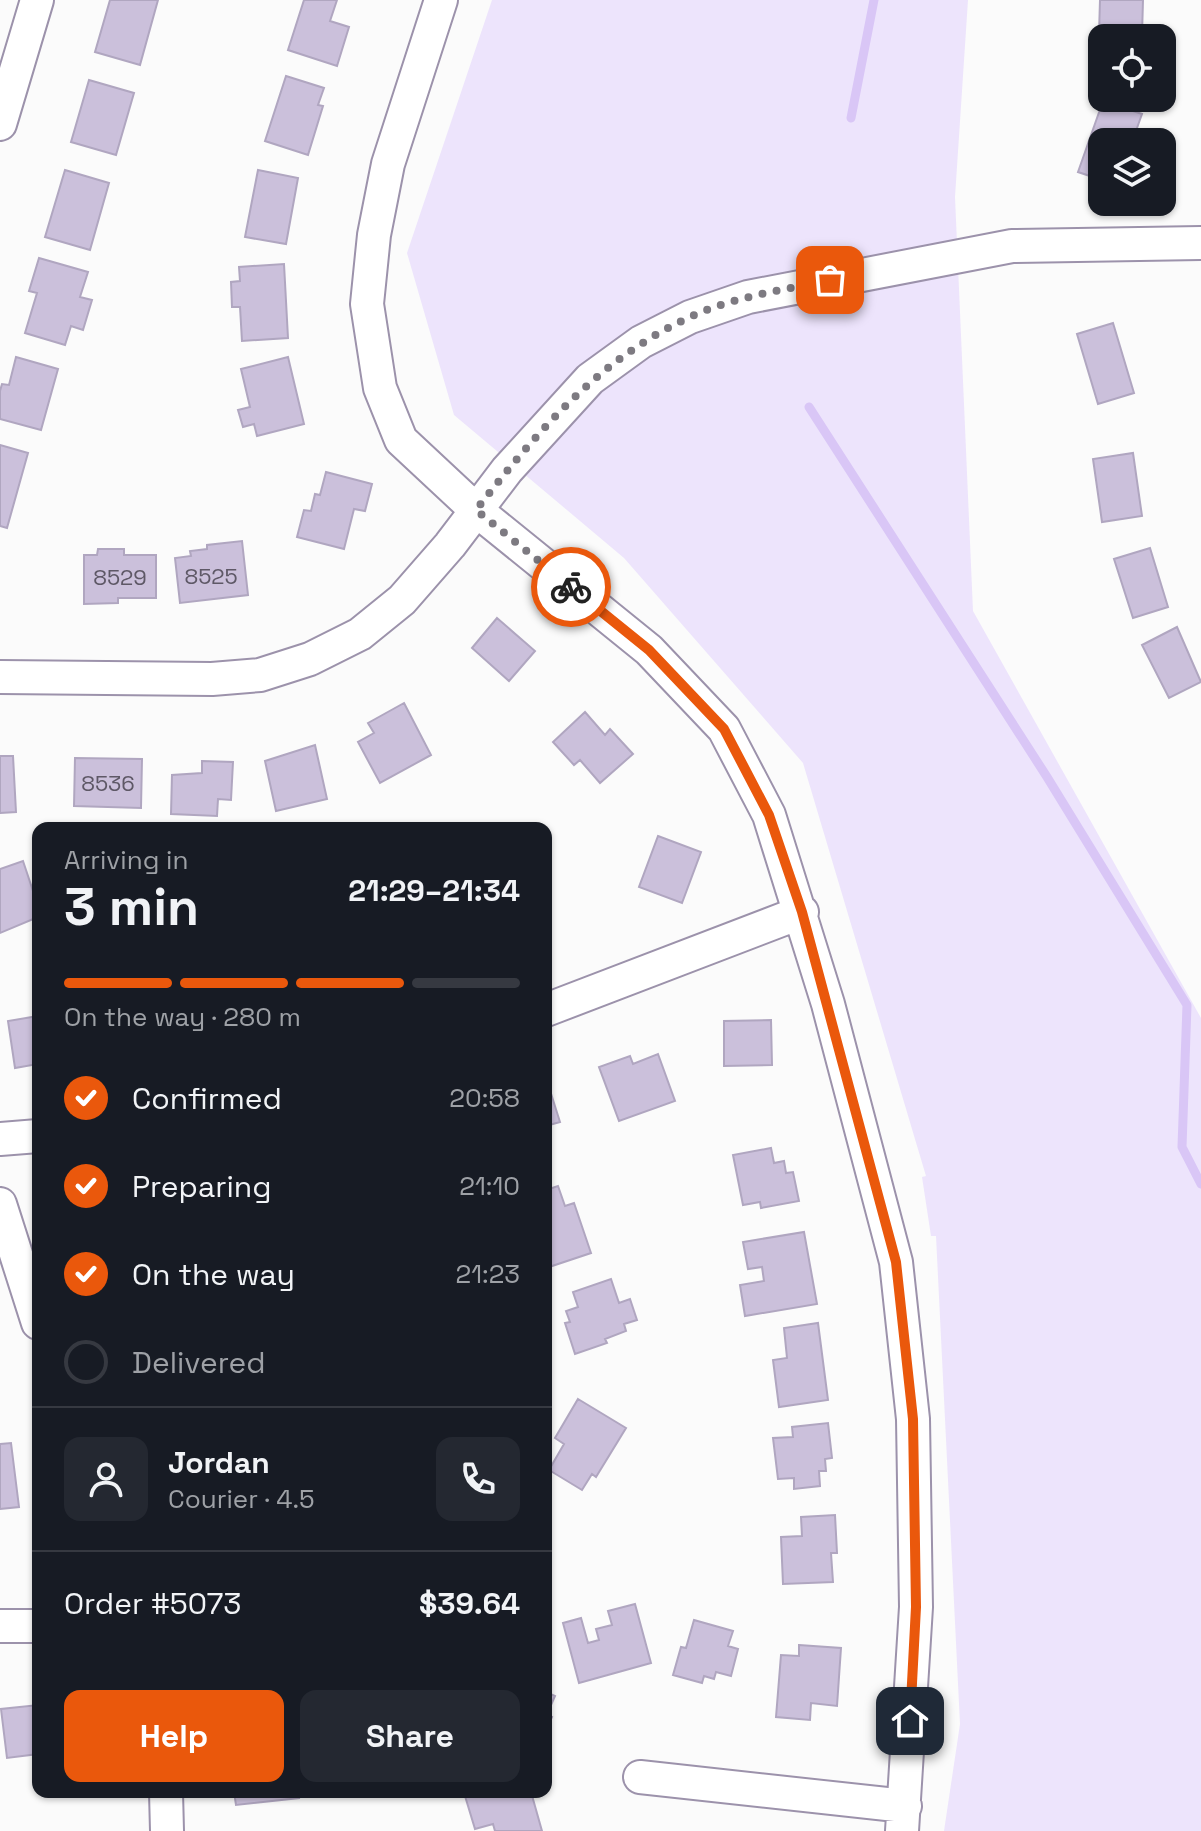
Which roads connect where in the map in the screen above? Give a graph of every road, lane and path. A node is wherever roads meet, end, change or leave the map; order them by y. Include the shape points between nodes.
1 (37, 0) edge
2 (441, 0) edge
3 (0, 124) edge
4 (1201, 243) edge
5 (476, 510) junction
6 (0, 677) edge
7 (802, 912) junction
8 (552, 1008) edge
9 (32, 1136) edge
10 (0, 1139) edge
11 (0, 1204) edge
12 (32, 1304) edge
13 (0, 1626) edge
14 (32, 1626) edge
15 (640, 1777) dead end
16 (166, 1798) edge
17 (904, 1819) edge
18 (167, 1831) edge

1 - 3 street
2 - 5 street via 388,164 367,304 380,388 401,440
4 - 5 street via 1012,246 748,297 690,317 641,342 590,379
5 - 6 street via 402,600 360,634 310,659 260,675 212,679
5 - 7 street via 649,650 724,729 769,815
7 - 8 street
7 - 17 street via 896,1262 913,1419 915,1498 916,1607
9 - 10 street
11 - 12 street
13 - 14 street
15 - 17 street
16 - 18 street

